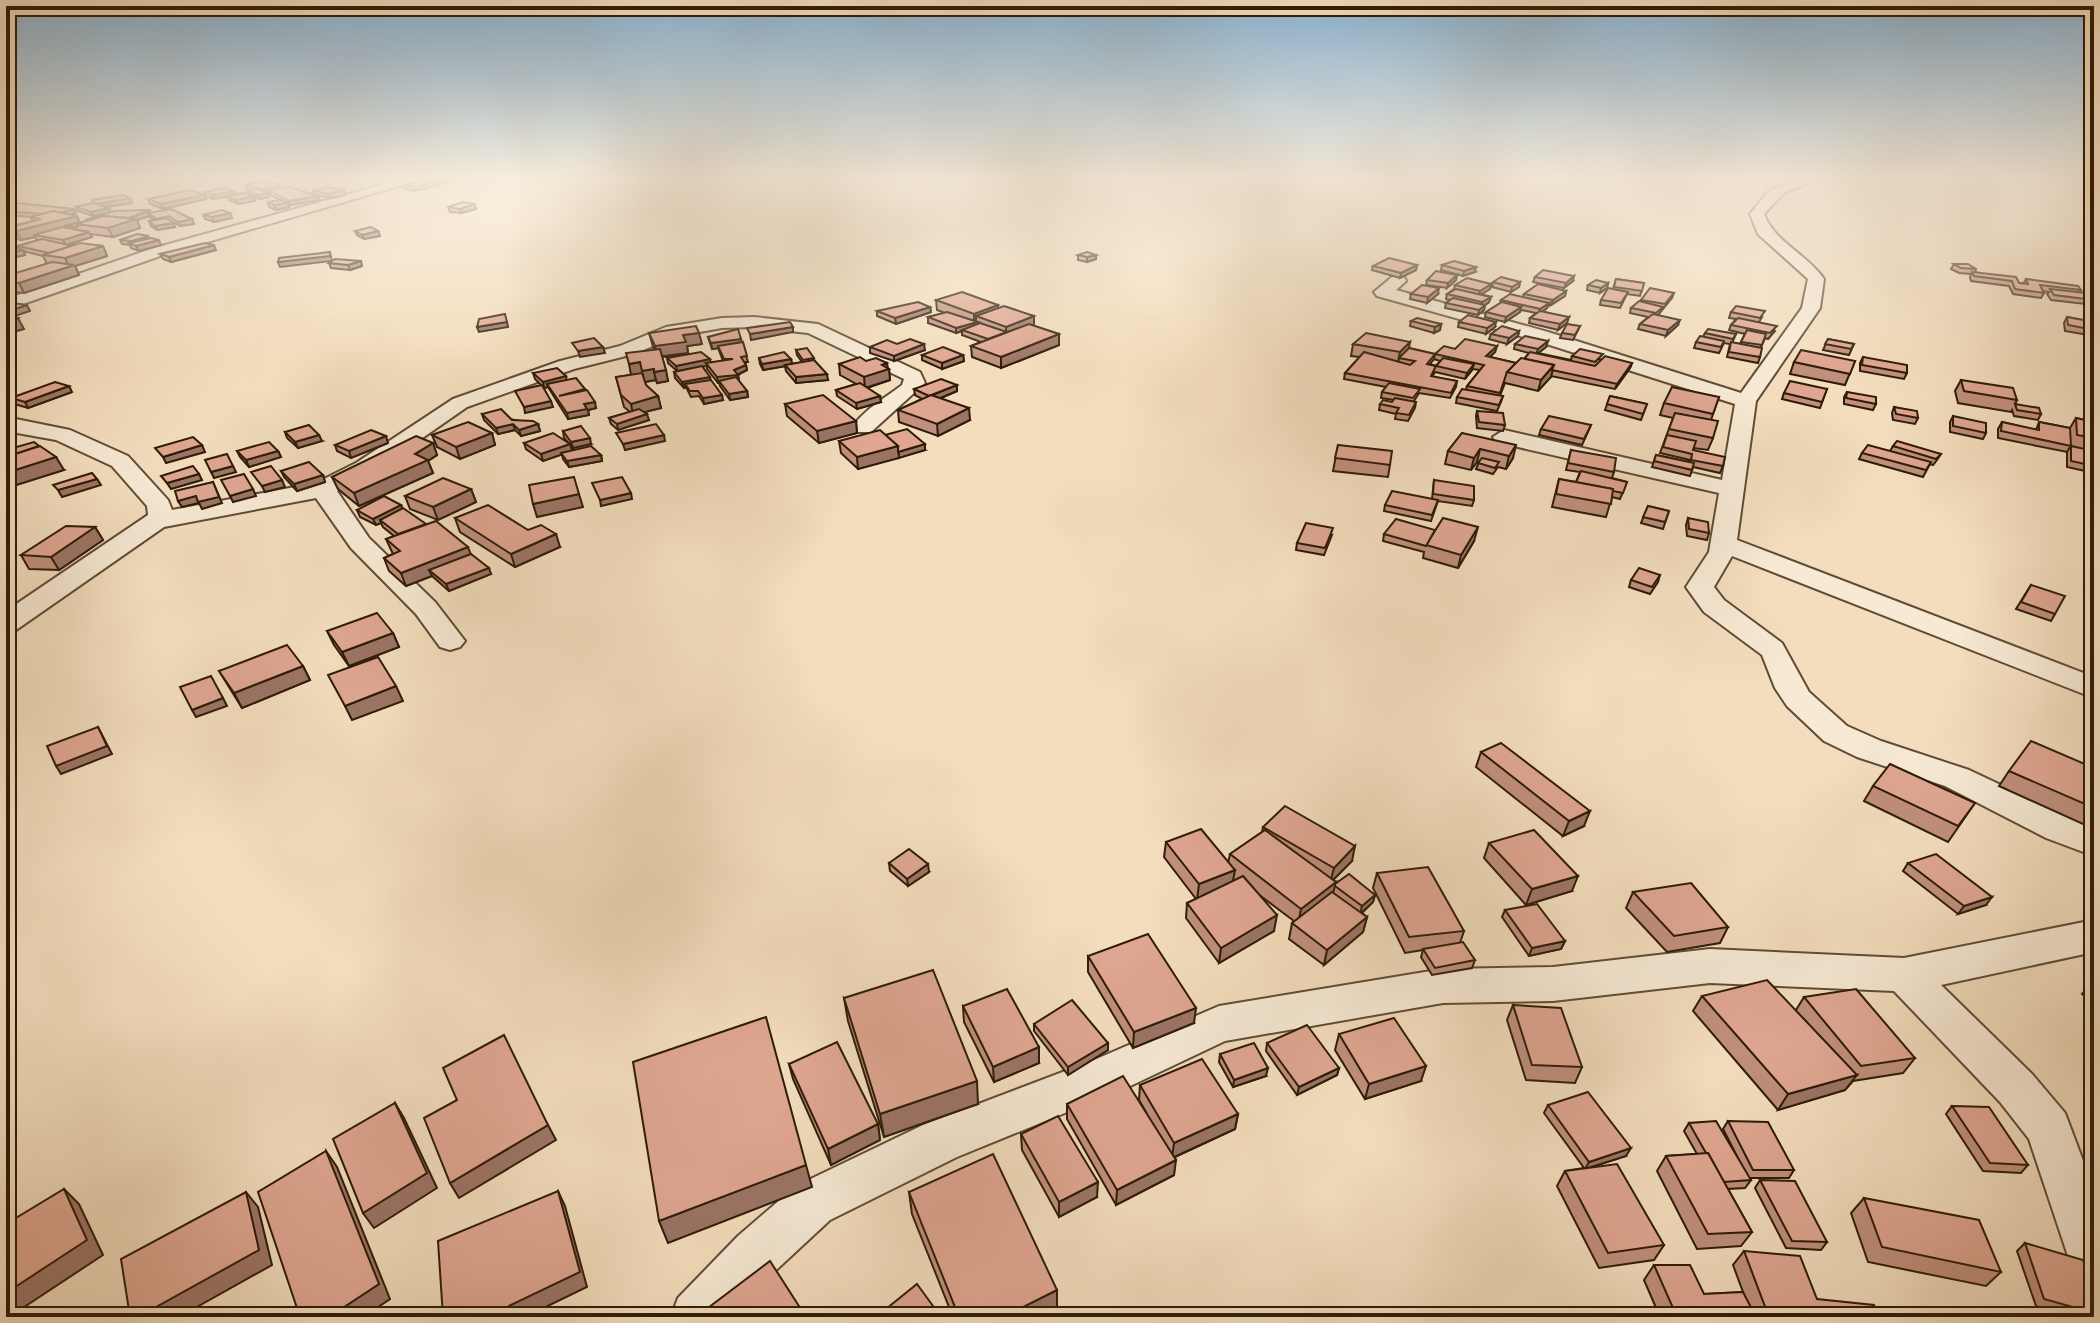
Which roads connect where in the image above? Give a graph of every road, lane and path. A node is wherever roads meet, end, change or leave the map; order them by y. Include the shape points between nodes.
1 (195, 241) edge
2 (1778, 241) edge
3 (1398, 281) edge
4 (6, 305) edge
5 (1746, 401) junction
6 (6, 424) edge
7 (863, 427) dead end
8 (1504, 437) dead end
9 (323, 489) junction
10 (1731, 489) junction
11 (156, 521) junction
12 (1722, 543) junction
13 (6, 624) edge
14 (450, 641) dead end
15 (2094, 688) edge
16 (2094, 843) edge
17 (2094, 936) edge
18 (1904, 975) junction
19 (2094, 1262) edge
20 (697, 1317) edge

1 - 4 street
2 - 5 street via 1811,272 1816,289 1811,308
3 - 5 street via 1383,292
5 - 10 street
6 - 11 street via 62,435 120,461 159,505
7 - 9 street via 870,416 909,390 913,376 812,328 722,323 673,331 477,395
8 - 10 street
9 - 11 street
9 - 14 street via 372,558 445,629
10 - 12 street
11 - 13 street
12 - 15 street
12 - 16 street via 1722,552 1700,587 1704,598 1772,649 1786,681 1824,726 1956,777
17 - 18 street
18 - 19 street via 2049,1128
18 - 20 street via 1710,966 1553,984 1443,986 1219,1024 940,1141 813,1203

